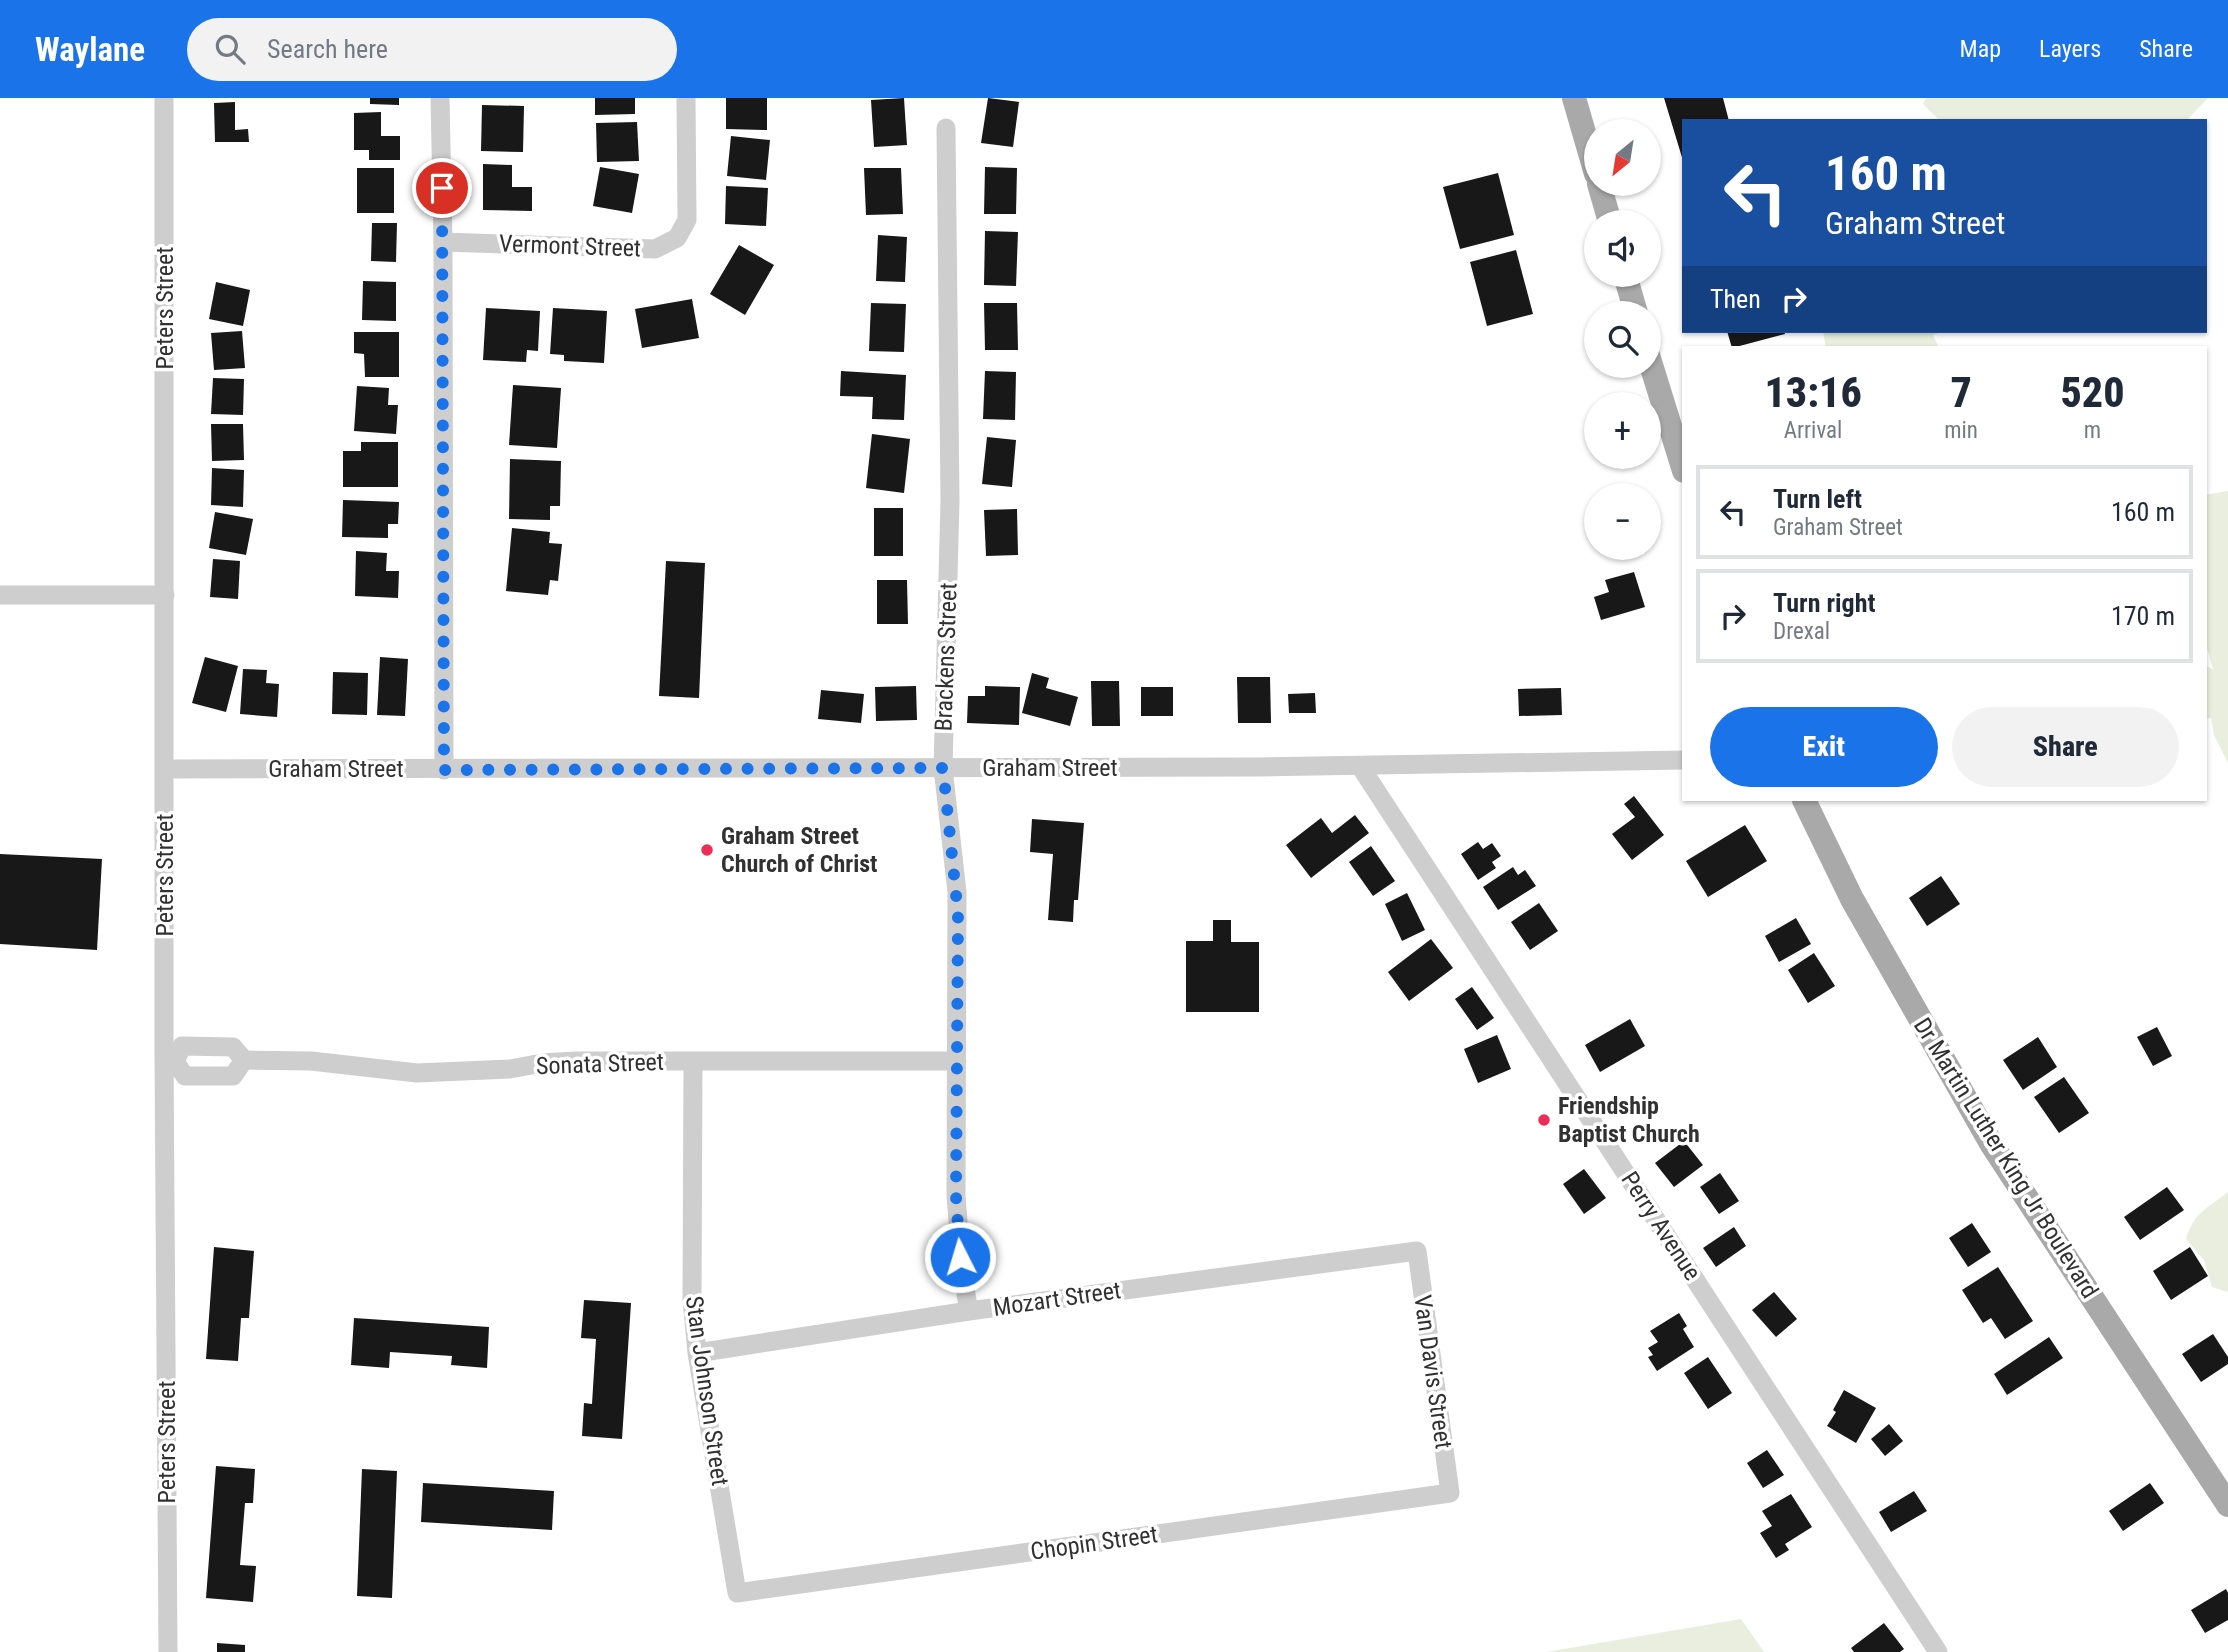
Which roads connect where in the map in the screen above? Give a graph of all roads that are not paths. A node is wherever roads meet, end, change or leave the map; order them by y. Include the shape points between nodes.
1 (164, 98) edge
2 (440, 98) edge
3 (686, 98) edge
4 (1574, 98) edge
5 (946, 128) dead end
6 (1584, 133) edge
7 (443, 242) junction
8 (1655, 378) edge
9 (1682, 465) edge
10 (0, 595) edge
11 (165, 595) junction
12 (1682, 760) edge
13 (1360, 766) junction
14 (943, 768) junction
15 (165, 769) junction
16 (444, 770) junction
17 (1804, 801) edge
18 (243, 1060) junction
19 (957, 1061) junction
20 (169, 1062) junction
21 (693, 1062) junction
22 (1417, 1251) joint
23 (969, 1311) junction
24 (697, 1353) junction
25 (1450, 1493) joint
26 (2228, 1505) edge
27 (737, 1593) joint
28 (168, 1652) edge
29 (1938, 1652) edge

1 - 11 street, Peters Street
2 - 7 street
3 - 7 street, Vermont Street via 687,219 677,238 655,249
4 - 6 main road
5 - 14 street, Brackens Street via 950,501
7 - 16 street
8 - 9 main road
10 - 11 street
11 - 15 street, Peters Street
12 - 13 street, Graham Street
13 - 14 street, Graham Street
13 - 29 street, Perry Avenue
14 - 16 street, Graham Street
14 - 19 street, Brackens Street via 957,892
15 - 16 street, Graham Street
15 - 20 street, Peters Street
17 - 26 main road, Dr Martin Luther King Jr Boulevard via 1852,899 1992,1145
18 - 20 street, Sonata Street via 233,1047 182,1046
18 - 20 street via 233,1076 185,1076
18 - 21 street, Sonata Street via 300,1060 417,1073 576,1061
19 - 21 street, Sonata Street
19 - 23 street, Brackens Street via 956,1210
20 - 28 street, Peters Street
21 - 24 street, Stan Johnson Street via 692,1299
22 - 23 street, Mozart Street
22 - 25 street, Van Davis Street
23 - 24 street, Mozart Street
24 - 27 street, Stan Johnson Street
25 - 27 street, Chopin Street

